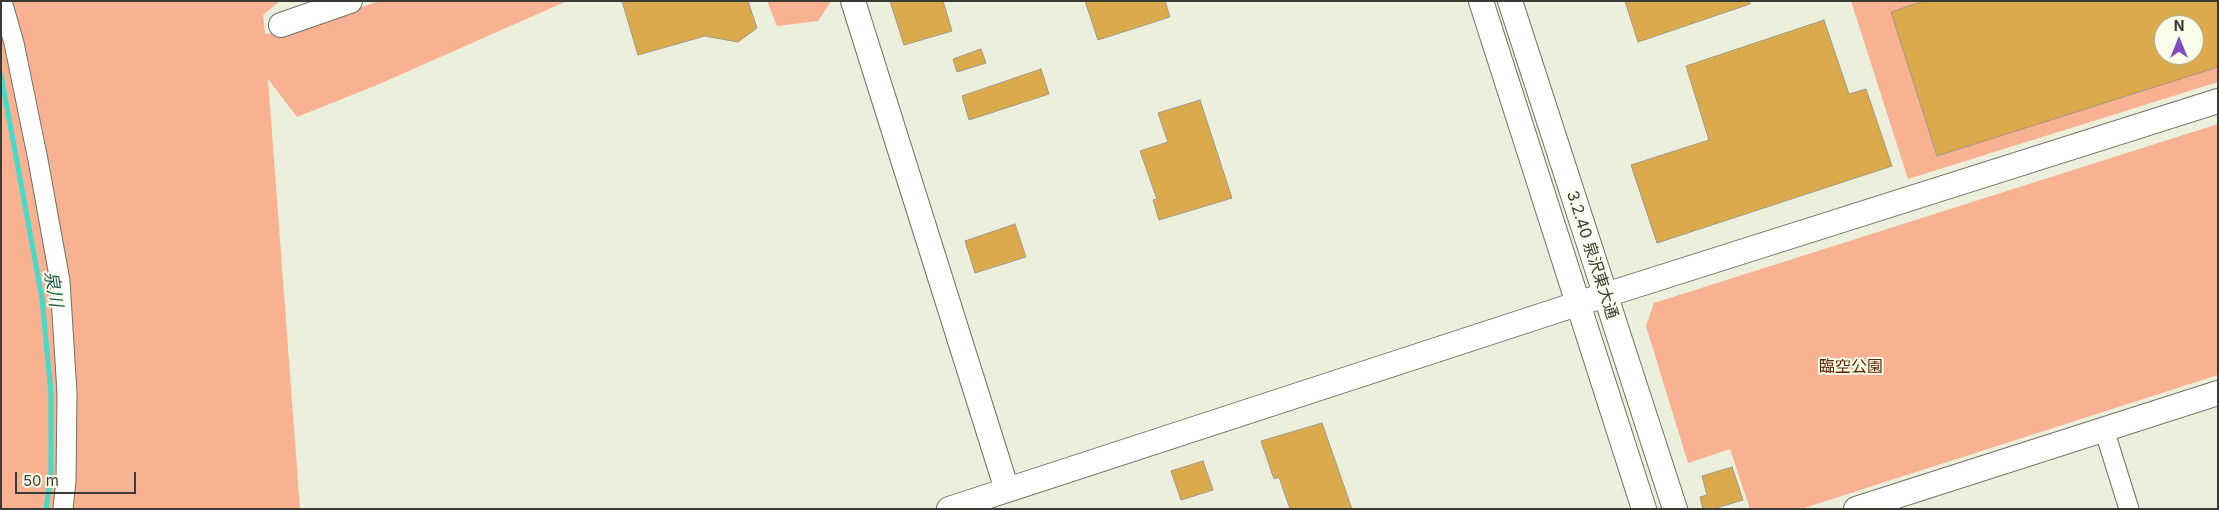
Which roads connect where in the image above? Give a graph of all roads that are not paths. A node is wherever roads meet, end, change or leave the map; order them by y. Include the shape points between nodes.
1 (2, 1) edge
2 (350, 1) edge
3 (853, 1) edge
4 (1482, 1) edge
5 (1510, 1) edge
6 (280, 25) dead end
7 (2218, 101) edge
8 (1605, 295) junction
9 (1577, 304) junction
10 (2218, 393) edge
11 (2104, 429) junction
12 (1007, 490) junction
13 (63, 509) edge
14 (949, 509) edge
15 (1644, 509) edge
16 (1675, 509) edge
17 (1856, 509) edge
18 (2129, 509) edge

1 - 13 street via 14,43 60,281 67,394
2 - 6 street
3 - 12 street
4 - 9 street, 3.2.40 泉沢東大通
5 - 8 street, 3.2.40 泉沢東大通
7 - 8 street
8 - 9 street
8 - 16 street, 3.2.40 泉沢東大通
9 - 12 street
9 - 15 street, 3.2.40 泉沢東大通
10 - 11 street
11 - 17 street
11 - 18 street
12 - 14 street

